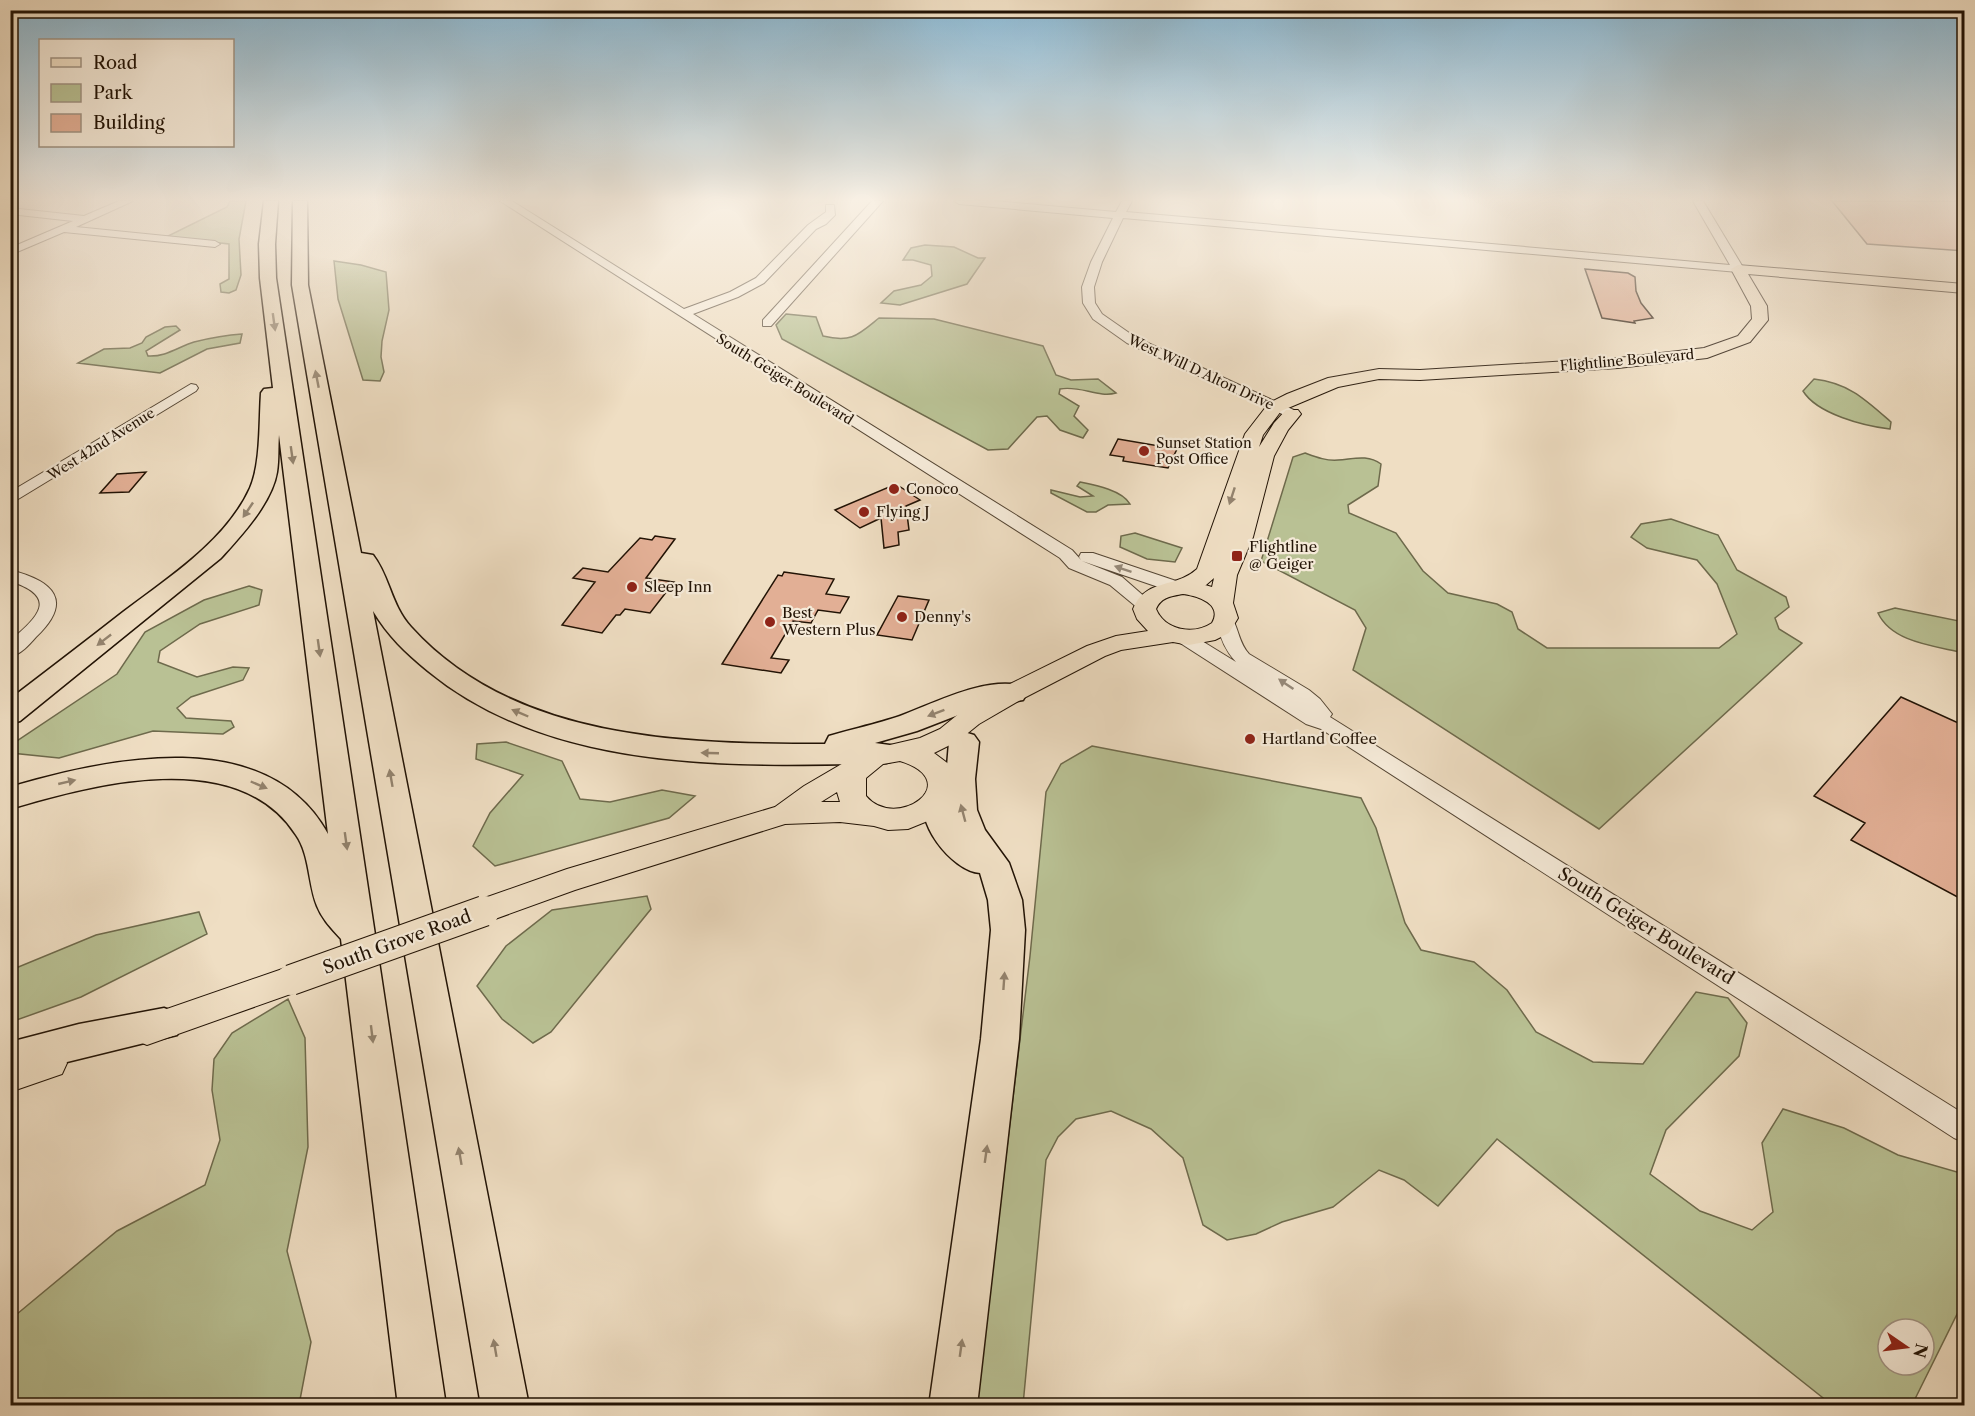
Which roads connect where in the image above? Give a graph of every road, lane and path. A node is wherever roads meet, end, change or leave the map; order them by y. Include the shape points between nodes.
1 (268, 267) edge
2 (300, 267) edge
3 (610, 267) edge
4 (774, 267) edge
5 (813, 267) edge
6 (1095, 267) edge
7 (1716, 267) edge
8 (1738, 269) junction
9 (1965, 289) edge
10 (679, 311) junction
11 (766, 323) dead end
12 (281, 376) junction
13 (191, 388) dead end
14 (1283, 411) junction
15 (10, 499) edge
16 (348, 540) junction
17 (1066, 554) junction
18 (10, 575) edge
19 (1181, 587) junction
20 (1145, 610) junction
21 (1224, 612) junction
22 (1178, 636) junction
23 (1116, 643) junction
24 (10, 651) edge
25 (1003, 698) junction
26 (10, 714) edge
27 (1328, 724) junction
28 (964, 742) junction
29 (893, 753) junction
30 (768, 754) junction
31 (859, 766) junction
32 (941, 790) junction
33 (10, 798) edge
34 (785, 814) junction
35 (872, 816) junction
36 (998, 882) junction
37 (359, 936) junction
38 (164, 1024) junction
39 (10, 1059) edge
40 (10, 1077) edge
41 (1965, 1129) edge
42 (422, 1406) edge
43 (505, 1406) edge
44 (953, 1406) edge

1 -> 12 highway
16 -> 2 highway via 300,285
3 - 10 street, South Geiger Boulevard
4 - 10 street via 745,289
5 - 11 street
6 - 14 street, West Will D Alton Drive via 1087,296 1095,313 1110,328
7 - 8 street
8 - 9 main road
8 - 14 main road, Flightline Boulevard via 1759,306 1760,320 1744,339 1707,353 1618,363 1420,375 1340,391
10 - 17 street, South Geiger Boulevard
12 -> 26 highway via 269,395 266,473 261,489 237,526 171,588
12 -> 37 highway
13 - 15 street, West 42nd Avenue
14 -> 19 main road, Flightline Boulevard via 1254,434 1207,572
14 - 21 main road, Flightline Boulevard via 1265,452 1242,536 1226,572
30 -> 16 highway via 680,752 597,738 546,724 465,687 436,667 390,620 368,565
43 -> 16 highway
19 -> 17 street, South Geiger Boulevard
17 - 20 street, South Geiger Boulevard via 1075,564 1116,581
18 - 24 street via 35,584 50,601 49,611 40,623
19 - 20 main road via 1157,593
19 - 21 main road via 1204,591
20 - 22 main road via 1150,622
20 - 23 main road
21 - 22 main road via 1214,634
27 -> 21 street, South Geiger Boulevard via 1318,708 1298,692 1242,658 1234,648
22 - 23 main road
22 - 27 street, South Geiger Boulevard via 1313,719
23 - 25 main road
25 - 28 main road
25 - 29 main road via 949,735 928,745
25 -> 30 highway via 974,698 849,741
27 - 41 street, South Geiger Boulevard
28 - 32 main road
36 -> 28 highway via 993,863 972,836 960,810
29 - 30 highway
29 - 31 main road via 871,758
29 - 32 main road via 916,754 929,760 939,769
31 - 34 main road, South Grove Road
31 - 35 main road via 849,788 852,800
32 - 35 main road via 922,813 901,820
32 - 36 highway via 938,817 945,832
33 -> 37 highway via 63,782 135,771 183,769 243,778 270,790 308,826 319,850 334,907
34 - 35 main road, South Grove Road via 840,812
34 - 38 main road, South Grove Road, bridge via 567,881
44 -> 36 highway via 1000,1039 1008,930 1005,900
37 -> 42 highway
38 - 39 highway
38 - 40 main road, South Grove Road

